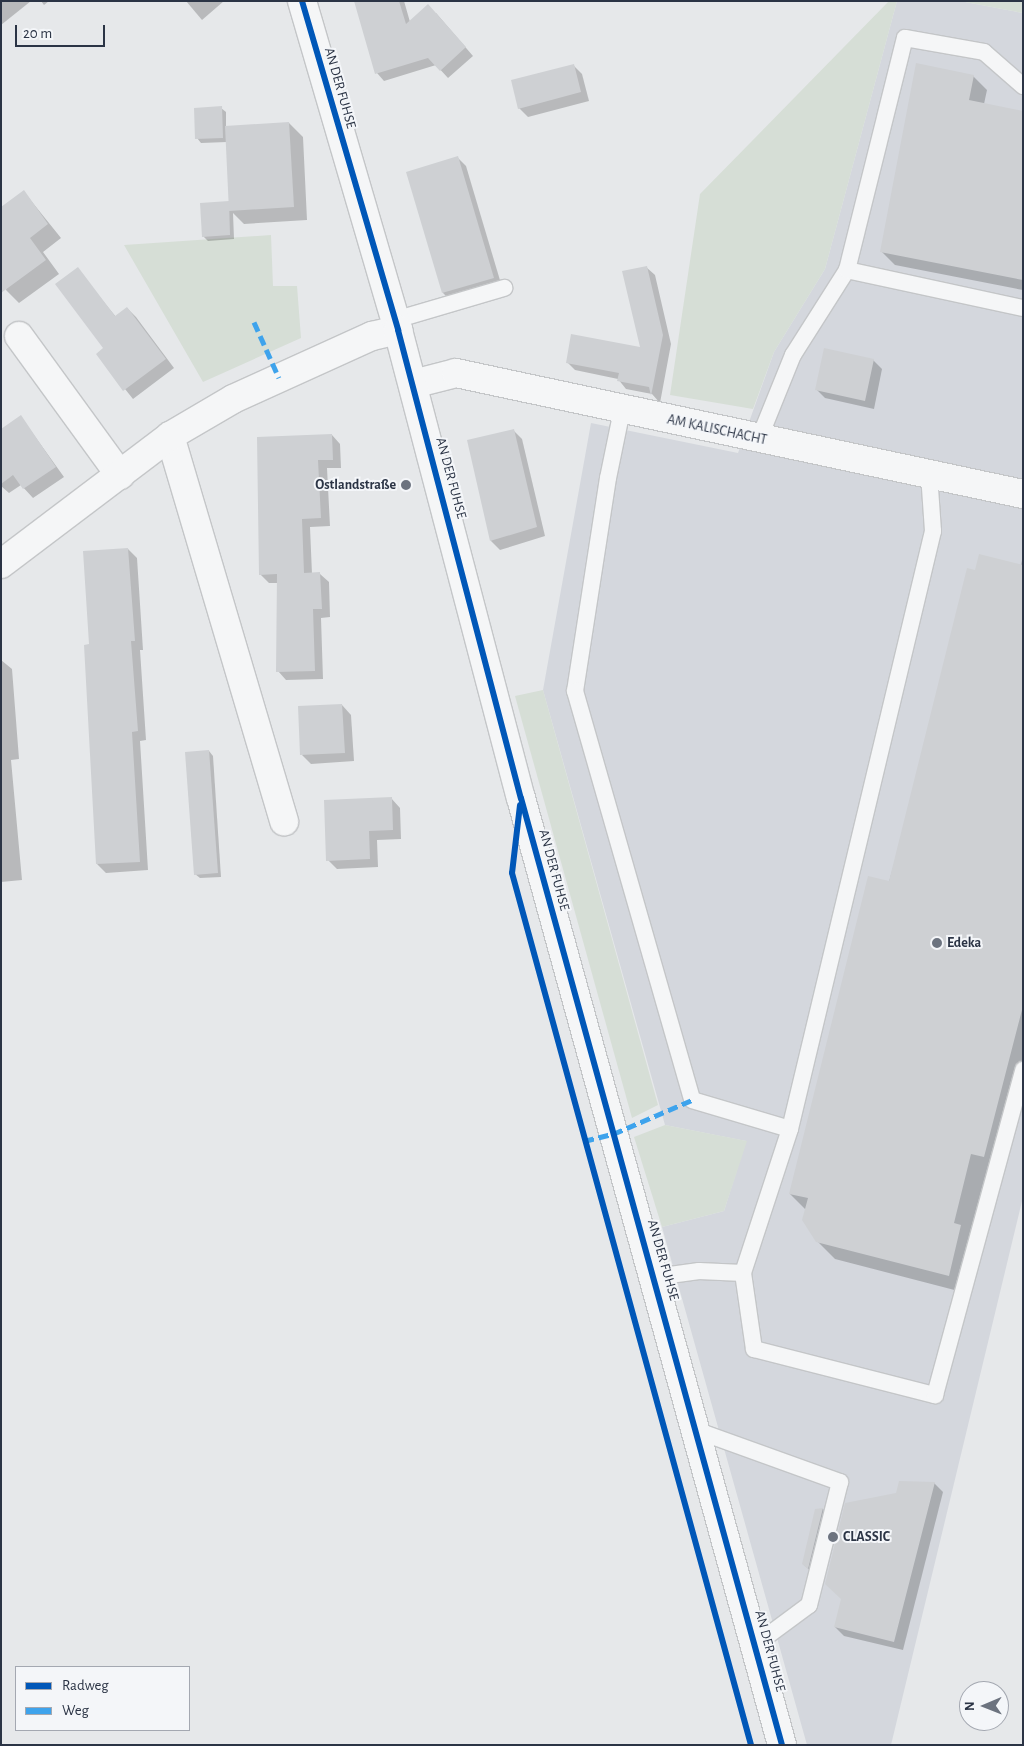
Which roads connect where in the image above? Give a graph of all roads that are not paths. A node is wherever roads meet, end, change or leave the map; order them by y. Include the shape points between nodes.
1 (302, 1) edge
2 (1023, 86) edge
3 (847, 270) junction
4 (504, 288) dead end
5 (1023, 308) edge
6 (397, 325) junction
7 (18, 336) dead end
8 (413, 384) junction
9 (622, 410) junction
10 (170, 436) junction
11 (759, 439) junction
12 (929, 474) junction
13 (120, 475) junction
14 (1023, 494) edge
15 (1, 564) edge
16 (284, 822) dead end
17 (1023, 1070) edge
18 (790, 1128) junction
19 (743, 1273) junction
20 (655, 1277) junction
21 (698, 1431) junction
22 (755, 1645) junction
23 (782, 1745) edge

1 - 6 street, AN DER FUHSE
2 - 3 lane via 984,52 905,38
3 - 5 lane
3 - 11 lane via 792,355
4 - 6 lane
6 - 8 street, AN DER FUHSE
6 - 10 street via 233,399
7 - 13 street
8 - 9 street, AM KALISCHACHT via 456,373
8 - 20 street, AN DER FUHSE via 521,798
9 - 11 street, AM KALISCHACHT
9 - 18 lane via 608,478 576,691 692,1100
10 - 13 street
10 - 16 street
11 - 12 street, AM KALISCHACHT
12 - 14 street, AM KALISCHACHT
12 - 18 lane via 933,530
13 - 15 street
17 - 19 lane via 935,1395 754,1350
18 - 19 lane
19 - 20 lane via 699,1271
20 - 21 street, AN DER FUHSE
21 - 22 street, AN DER FUHSE
21 - 22 lane via 840,1482 809,1605
22 - 23 street, AN DER FUHSE

